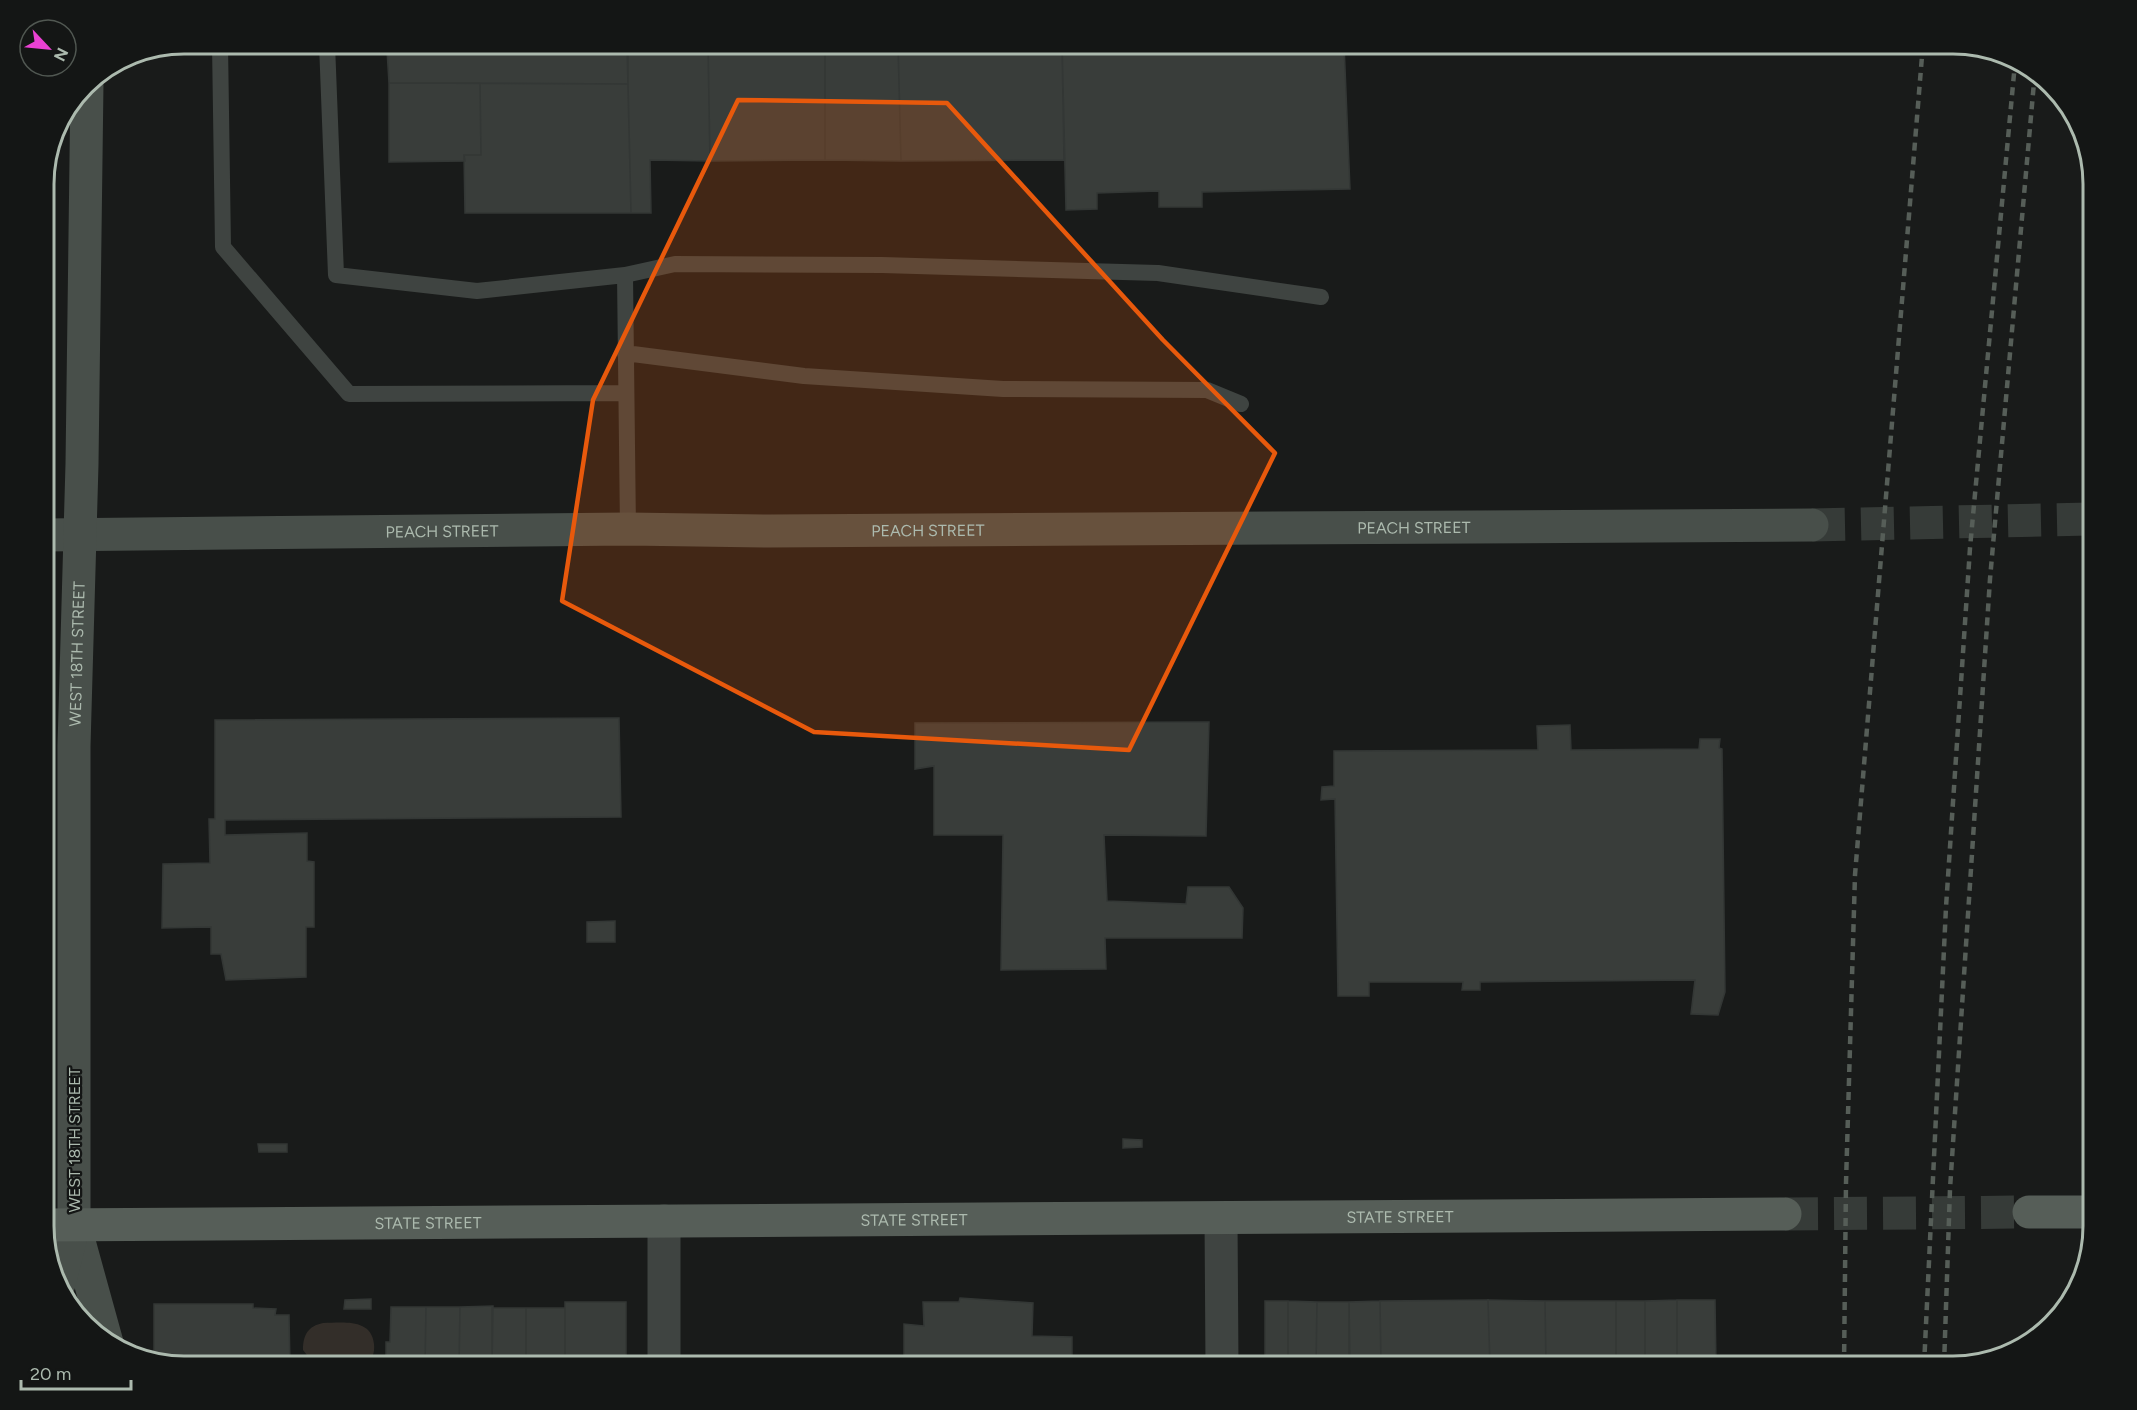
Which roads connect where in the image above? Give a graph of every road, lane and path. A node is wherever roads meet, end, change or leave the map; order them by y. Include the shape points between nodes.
1 (220, 54) edge
2 (327, 54) edge
3 (87, 98) edge
4 (625, 275) junction
5 (1321, 297) dead end
6 (625, 353) junction
7 (626, 393) junction
8 (1241, 404) dead end
9 (1812, 525) tunnel mouth
10 (628, 529) junction
11 (80, 535) junction
12 (54, 536) edge
13 (2029, 1212) tunnel mouth
14 (2083, 1212) edge
15 (1785, 1214) tunnel mouth
16 (1221, 1218) junction
17 (664, 1221) junction
18 (59, 1225) edge
19 (58, 1257) edge
20 (100, 1325) edge
21 (664, 1356) edge
22 (1222, 1356) edge

1 - 7 lane via 222,247 349,394
2 - 4 lane via 336,275 477,291
3 - 11 main road, WEST 18TH STREET
4 - 5 lane via 675,264 1158,273
4 - 6 lane
6 - 7 lane
6 - 8 lane via 804,376 1003,389 1207,390
7 - 10 lane
9 - 10 main road, PEACH STREET
10 - 11 main road, PEACH STREET
11 - 12 main road, PEACH STREET
11 - 18 main road, WEST 18TH STREET
13 - 14 main road
15 - 16 main road, STATE STREET
16 - 17 main road, STATE STREET
16 - 22 street
17 - 18 main road, STATE STREET
17 - 21 street
18 - 19 main road
18 - 20 main road

